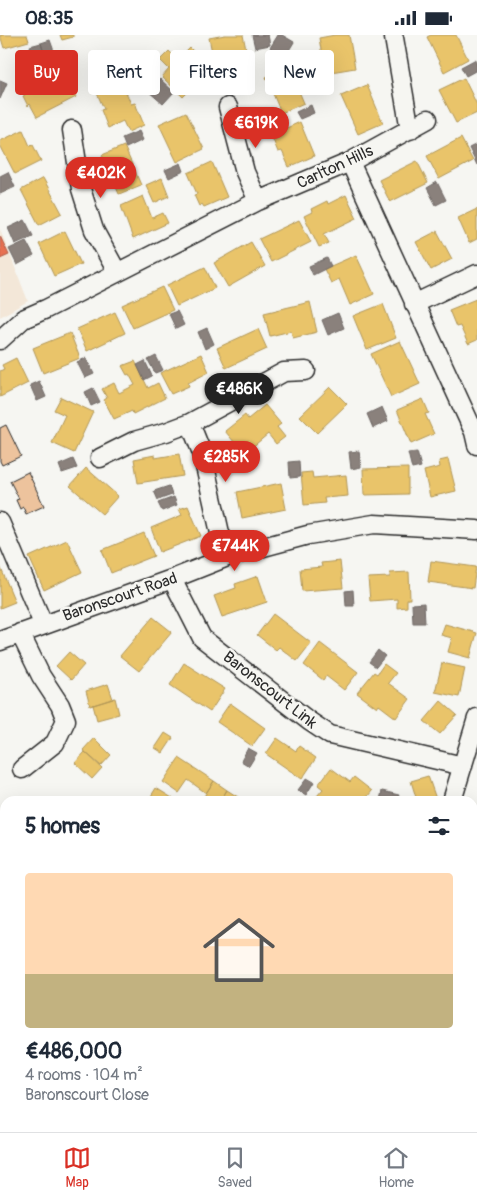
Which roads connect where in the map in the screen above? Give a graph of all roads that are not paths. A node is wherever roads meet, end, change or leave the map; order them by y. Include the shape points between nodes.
1 (394, 39) dead end
2 (228, 107) dead end
3 (428, 119) dead end
4 (72, 130) dead end
5 (410, 130) junction
6 (350, 162) junction
7 (258, 201) junction
8 (117, 272) junction
9 (477, 274) edge
10 (414, 304) junction
11 (0, 340) edge
12 (306, 371) dead end
13 (190, 423) junction
14 (477, 445) edge
15 (100, 458) dead end
16 (0, 522) edge
17 (477, 530) edge
18 (230, 556) junction
19 (172, 579) junction
20 (43, 624) junction
21 (20, 633) junction
22 (0, 641) edge
23 (477, 718) edge
24 (463, 766) junction
25 (22, 769) dead end
26 (454, 796) edge

1 - 5 street
2 - 7 street via 245,172
3 - 5 street, Carlton Hills
4 - 8 street via 80,189 94,231
5 - 6 street, Carlton Hills
6 - 7 street, Carlton Hills
6 - 10 street
7 - 8 street, Carlton Hills
8 - 11 street, Carlton Hills via 23,319
9 - 10 street
10 - 14 street via 474,432
12 - 13 street via 284,372
13 - 15 street via 134,441
13 - 18 street via 202,453 220,533
16 - 20 street
17 - 18 street, Baronscourt Road via 374,524 308,535
18 - 19 street, Baronscourt Road
19 - 20 street, Baronscourt Road
19 - 24 street, Baronscourt Link via 202,637 330,735
20 - 21 street, Baronscourt Road
21 - 22 street, Baronscourt Road
21 - 25 street via 66,720 55,743
23 - 24 street
24 - 26 street

